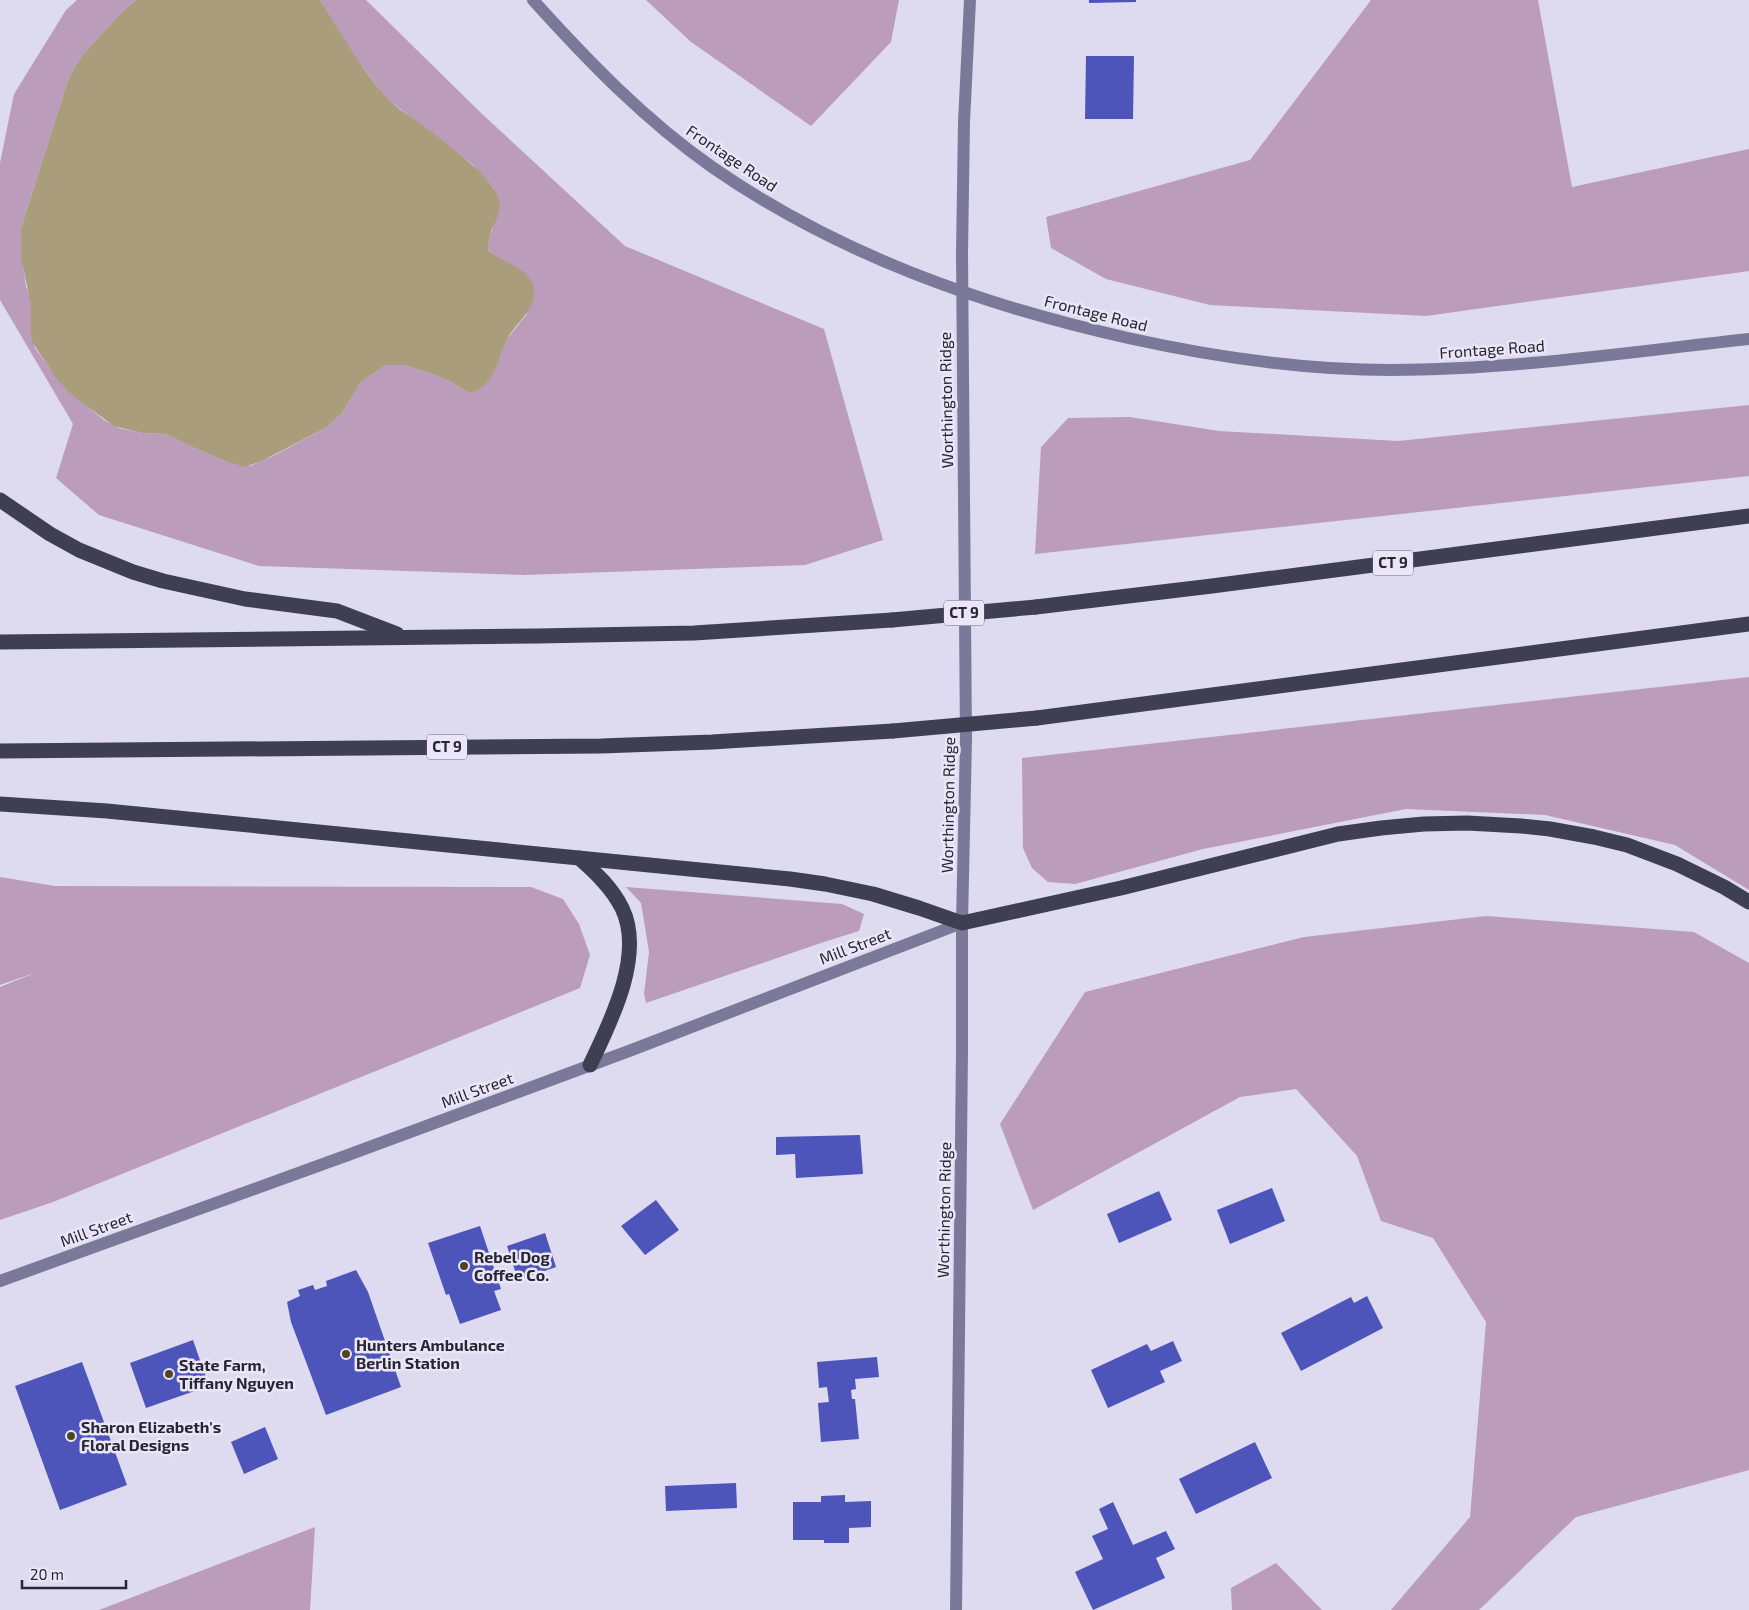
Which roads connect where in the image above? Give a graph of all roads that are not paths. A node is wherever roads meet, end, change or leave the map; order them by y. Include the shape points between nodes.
1 (533, 0) edge
2 (970, 0) edge
3 (962, 292) junction
4 (1749, 338) edge
5 (0, 500) edge
6 (1749, 516) edge
7 (1749, 624) edge
8 (406, 638) junction
9 (0, 642) edge
10 (0, 752) edge
11 (0, 804) edge
12 (580, 858) junction
13 (1749, 902) edge
14 (962, 923) junction
15 (590, 1066) junction
16 (0, 1280) edge
17 (956, 1610) edge

1 - 3 main road, Frontage Road via 633,103 729,179 821,232 884,262
2 - 3 main road, Worthington Ridge
3 - 4 main road, Frontage Road via 1044,318 1153,344 1251,360 1347,369 1491,366
3 - 14 main road, Worthington Ridge via 966,739
5 - 8 highway via 72,546 132,572 245,599 337,611
6 - 8 highway, CT 9, bridge via 1036,607 694,633
7 - 10 highway, CT 9, bridge via 1037,718 893,731 601,746
8 - 9 highway, CT 9
11 - 12 highway via 107,811
12 - 14 highway via 826,884 882,897
12 - 15 highway via 615,896 625,917 630,943 622,988
13 - 14 highway via 1670,861 1594,836 1521,826 1441,824 1338,834 1121,888
14 - 15 main road, Mill Street
14 - 17 main road, Worthington Ridge
15 - 16 main road, Mill Street

